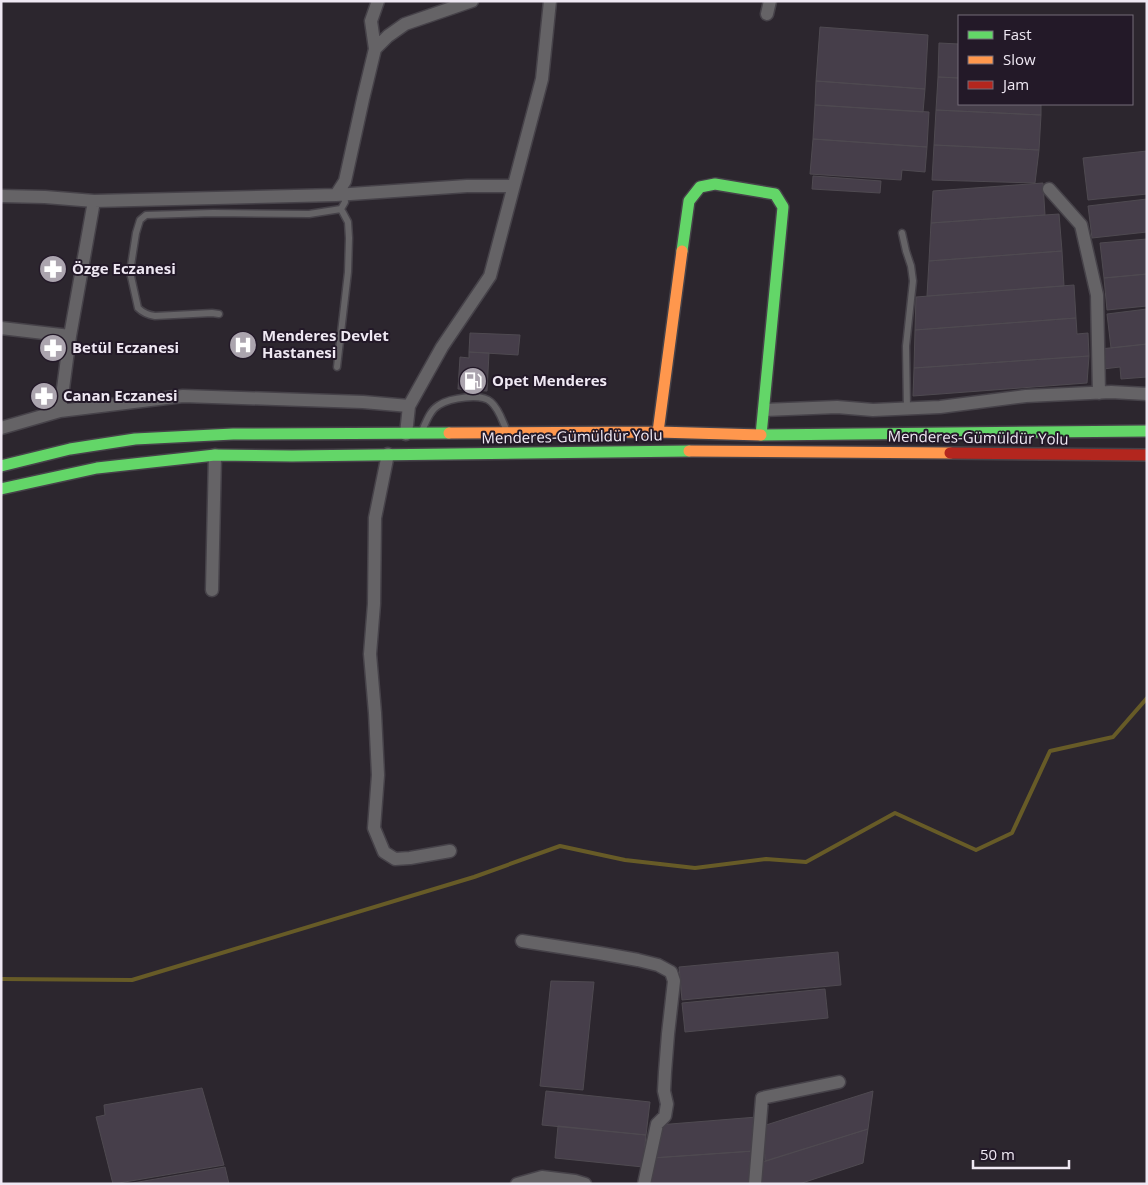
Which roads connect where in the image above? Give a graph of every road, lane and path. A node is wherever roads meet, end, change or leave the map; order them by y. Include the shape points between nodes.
1 (378, 1) edge
2 (472, 1) edge
3 (550, 1) edge
4 (770, 1) edge
5 (767, 14) dead end
6 (376, 49) junction
7 (513, 186) junction
8 (1048, 189) dead end
9 (340, 194) junction
10 (1, 196) edge
11 (94, 201) junction
12 (341, 209) junction
13 (902, 233) dead end
14 (219, 314) dead end
15 (1, 328) edge
16 (70, 336) junction
17 (337, 367) dead end
18 (1099, 393) junction
19 (1147, 394) edge
20 (409, 406) junction
21 (907, 409) junction
22 (60, 410) junction
23 (764, 410) junction
24 (1, 428) edge
25 (1147, 430) edge
26 (658, 432) junction
27 (508, 433) junction
28 (406, 434) junction
29 (420, 434) junction
30 (761, 435) junction
31 (388, 454) junction
32 (215, 455) junction
33 (1147, 455) edge
34 (1, 466) edge
35 (1, 489) edge
36 (212, 590) dead end
37 (450, 851) dead end
38 (522, 941) dead end
39 (838, 1082) dead end
40 (517, 1184) edge
41 (585, 1184) edge
42 (644, 1184) edge
43 (756, 1184) edge

1 - 6 street via 371,21
2 - 6 street via 405,24
3 - 7 street via 542,79
4 - 5 street
6 - 9 street
7 - 9 street
7 - 20 street via 490,276 442,348
8 - 18 street via 1081,226 1097,295
9 - 11 street
9 - 12 lane via 345,202
10 - 11 street
11 - 16 street
12 - 14 lane via 309,214 146,215 140,220 130,272 141,312 155,316
12 - 17 lane via 348,222 349,238
13 - 21 lane via 913,281 906,346
15 - 16 street
16 - 22 street
18 - 19 street
18 - 21 street via 1026,396
20 - 22 street via 183,396
20 - 28 street
21 - 23 street
22 - 24 street
23 - 26 main road via 783,207 775,194 715,184 700,187 689,201
23 - 30 main road
25 - 30 main road, Menderes-Gümüldür Yolu
26 - 27 main road, Menderes-Gümüldür Yolu
26 - 30 main road, Menderes-Gümüldür Yolu
27 - 29 main road, Menderes-Gümüldür Yolu
27 - 29 lane via 492,402 472,396 438,405
28 - 29 main road, Menderes-Gümüldür Yolu
28 - 34 main road, Menderes-Gümüldür Yolu via 233,434 135,439 70,449
31 - 32 main road, Menderes-Gümüldür Yolu
31 - 33 main road, Menderes-Gümüldür Yolu via 658,450
31 - 37 street via 375,518 370,654 378,775 374,828 384,852 395,860
32 - 35 main road, Menderes-Gümüldür Yolu via 97,468
32 - 36 street
38 - 42 street via 638,960 671,972 674,981 664,1092 667,1104 665,1116 657,1124
39 - 43 street via 762,1098
40 - 41 street via 542,1177

